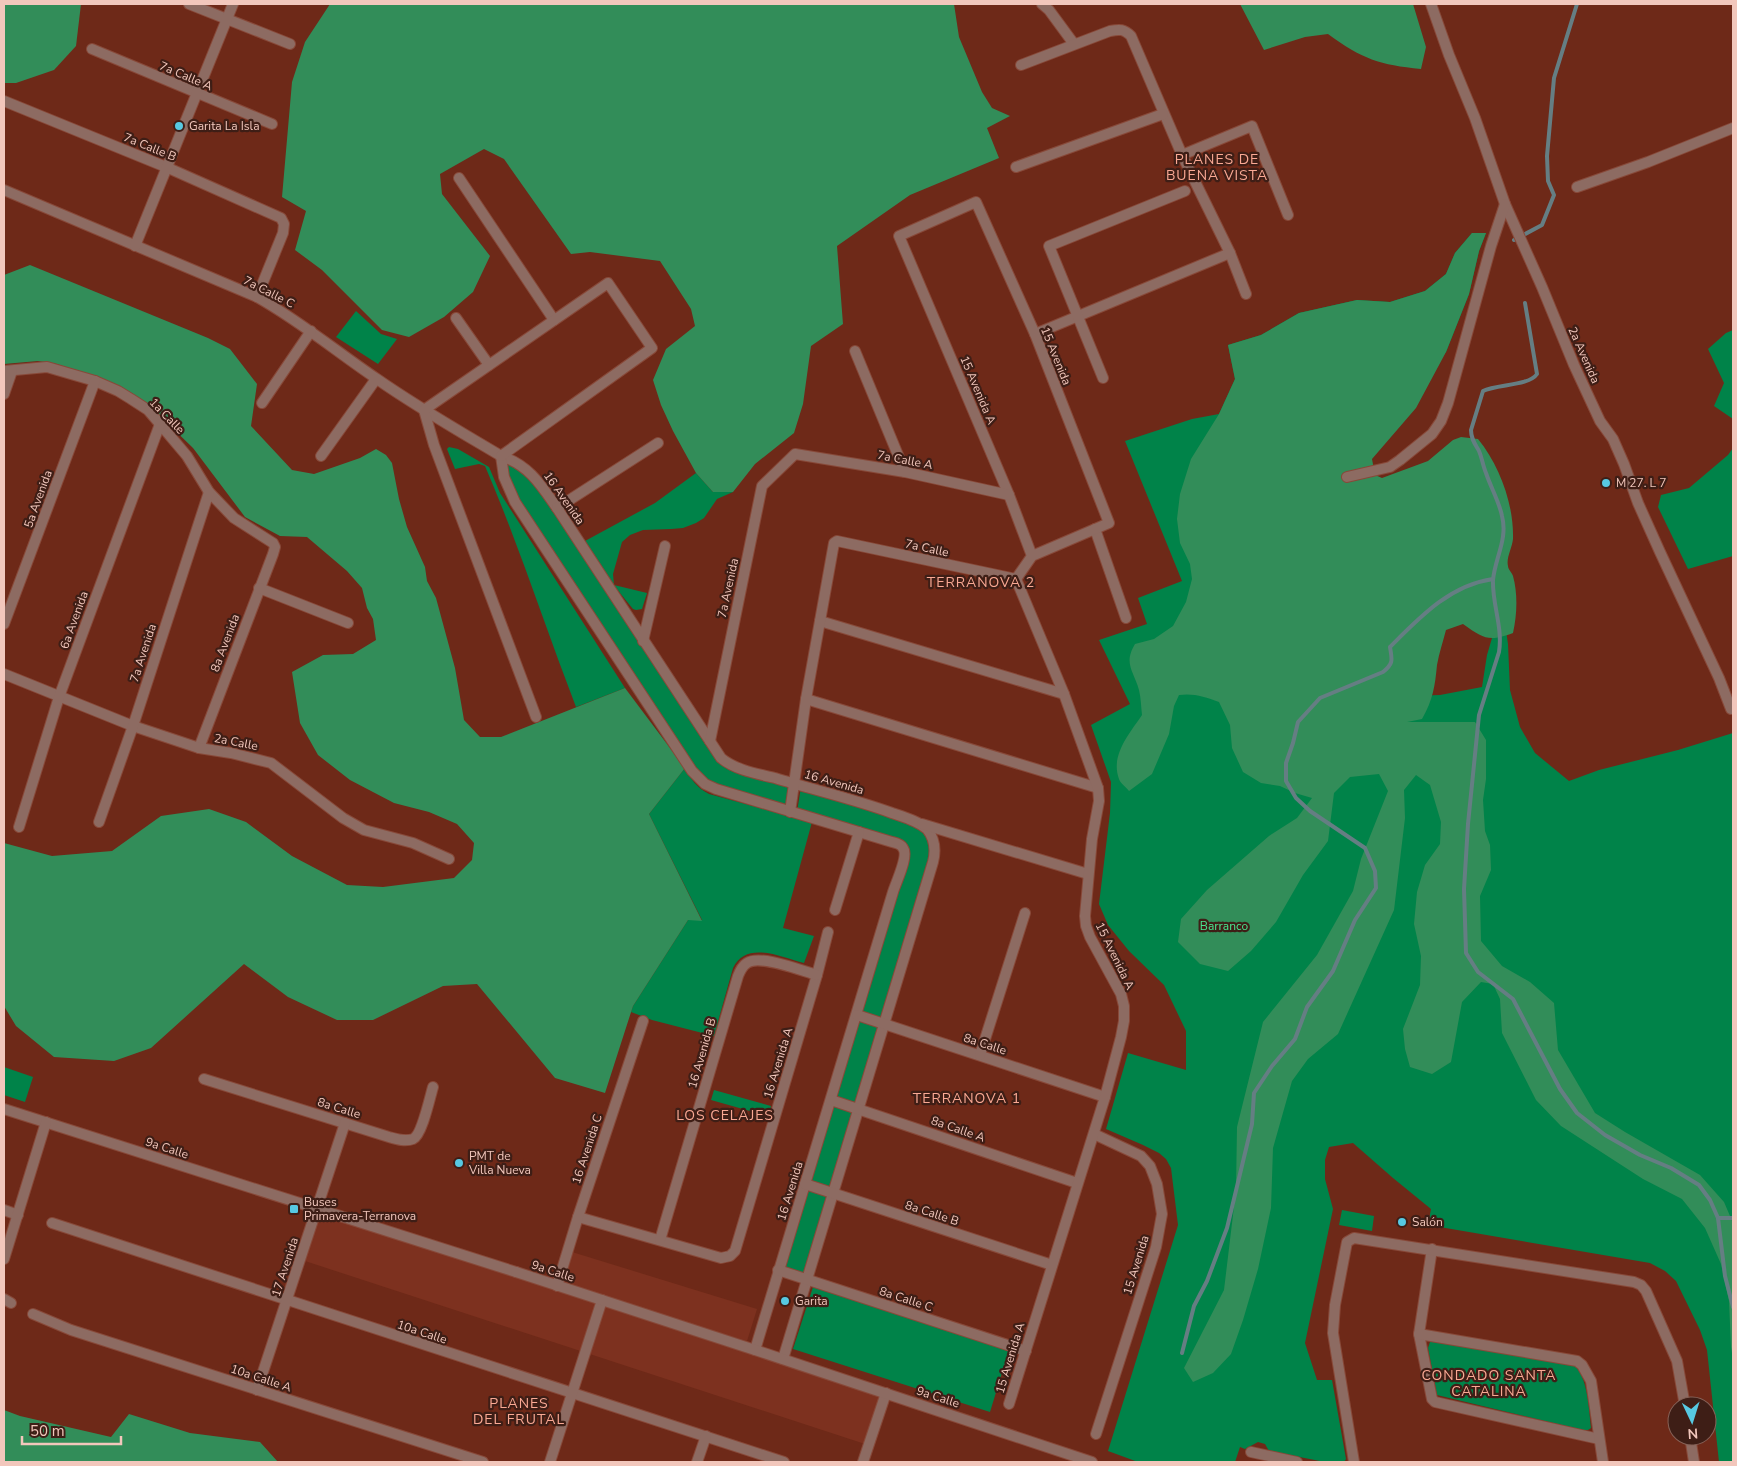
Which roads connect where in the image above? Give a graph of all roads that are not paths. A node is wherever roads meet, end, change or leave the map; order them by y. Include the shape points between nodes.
1 (189, 4) edge
2 (232, 4) edge
3 (1042, 4) edge
4 (1432, 4) edge
5 (226, 19) junction
6 (290, 44) dead end
7 (1074, 44) junction
8 (92, 49) dead end
9 (1021, 65) dead end
10 (196, 93) junction
11 (4, 101) edge
12 (1163, 114) junction
13 (272, 124) dead end
14 (1733, 128) edge
15 (1182, 156) junction
16 (166, 167) junction
17 (1016, 167) dead end
18 (459, 178) dead end
19 (1577, 187) dead end
20 (4, 190) edge
21 (1184, 191) dead end
22 (1505, 204) junction
23 (1288, 214) dead end
24 (899, 236) joint
25 (135, 246) junction
26 (1230, 253) junction
27 (1246, 294) dead end
28 (257, 297) junction
29 (1077, 317) junction
30 (456, 318) dead end
31 (554, 320) junction
32 (311, 331) junction
33 (1035, 334) junction
34 (855, 351) dead end
35 (489, 365) junction
36 (8, 371) edge
37 (1103, 378) dead end
38 (376, 379) junction
39 (95, 381) junction
40 (4, 394) edge
41 (262, 403) dead end
42 (424, 410) junction
43 (160, 424) junction
44 (658, 443) dead end
45 (795, 454) joint
46 (321, 456) dead end
47 (501, 456) junction
48 (905, 472) junction
49 (1347, 477) dead end
50 (209, 492) junction
51 (1009, 495) junction
52 (558, 508) junction
53 (1095, 529) junction
54 (665, 546) dead end
55 (274, 547) joint
56 (1032, 556) junction
57 (1016, 579) junction
58 (259, 588) junction
59 (1126, 618) dead end
60 (820, 621) junction
61 (348, 623) dead end
62 (4, 624) edge
63 (643, 641) junction
64 (4, 674) edge
65 (1064, 694) junction
66 (59, 697) junction
67 (806, 699) junction
68 (1731, 710) dead end
69 (536, 717) dead end
70 (132, 726) junction
71 (710, 741) junction
72 (199, 748) junction
73 (794, 784) junction
74 (1098, 788) junction
75 (790, 812) junction
76 (99, 822) dead end
77 (916, 822) junction
78 (18, 827) dead end
79 (859, 832) junction
80 (449, 860) dead end
81 (1088, 874) junction
82 (835, 910) dead end
83 (1025, 913) dead end
84 (828, 932) dead end
85 (817, 975) junction
86 (857, 1015) junction
87 (643, 1021) dead end
88 (884, 1024) junction
89 (980, 1055) junction
90 (204, 1079) dead end
91 (433, 1087) dead end
92 (1105, 1097) junction
93 (831, 1100) junction
94 (4, 1109) edge
95 (858, 1109) junction
96 (46, 1122) junction
97 (345, 1123) junction
98 (1094, 1134) junction
99 (1077, 1183) junction
100 (805, 1184) junction
101 (832, 1193) junction
102 (317, 1208) junction
103 (4, 1210) edge
104 (18, 1215) junction
105 (578, 1217) junction
106 (52, 1224) dead end
107 (660, 1240) junction
108 (1432, 1249) junction
109 (4, 1259) edge
110 (1052, 1265) junction
111 (778, 1270) junction
112 (806, 1279) junction
113 (557, 1286) junction
114 (602, 1300) junction
115 (286, 1301) junction
116 (32, 1314) dead end
117 (1419, 1334) junction
118 (755, 1350) junction
119 (1026, 1351) junction
120 (783, 1359) junction
121 (257, 1390) junction
122 (572, 1393) junction
123 (886, 1393) junction
124 (1683, 1396) edge
125 (1009, 1404) dead end
126 (1096, 1434) dead end
127 (706, 1436) junction
128 (1599, 1439) junction
129 (1692, 1446) edge
130 (1250, 1452) dead end
131 (482, 1462) edge
132 (550, 1462) edge
133 (697, 1462) edge
134 (784, 1462) edge
135 (863, 1462) edge
136 (1092, 1462) edge
137 (1297, 1462) edge
138 (1354, 1462) edge
139 (1603, 1462) edge
140 (1694, 1462) edge

1 - 5 street
2 - 5 street
3 - 7 street
4 - 22 street, 2a Avenida
5 - 6 street
5 - 10 street
7 - 9 street
7 - 12 street via 1110,31 1125,30 1135,43
8 - 10 street, 7a Calle A
10 - 13 street, 7a Calle A
10 - 16 street
11 - 16 street, 7a Calle B
12 - 15 street
12 - 17 street
14 - 19 street
15 - 23 street via 1252,126
15 - 26 street
16 - 25 street
16 - 28 street, 7a Calle B via 284,221 283,233
18 - 31 street
20 - 25 street, 7a Calle C
21 - 29 street via 1049,246
22 - 49 street via 1441,421 1427,439 1390,466
22 - 68 street, 2a Avenida via 1574,365 1600,421 1613,439 1638,503
24 - 33 street, 15 Avenida via 976,202
24 - 51 street, 15 Avenida A
25 - 28 street, 7a Calle C
26 - 27 street
26 - 29 street
28 - 32 street, 7a Calle C
29 - 33 street
29 - 37 street
30 - 35 street
31 - 35 street
31 - 47 street via 608,283 652,348
32 - 38 street, 7a Calle C
32 - 41 street
33 - 53 street, 15 Avenida via 1109,521 1108,525
34 - 48 street
35 - 42 street
36 - 39 street, 1a Calle via 48,368
36 - 40 street
38 - 42 street, 7a Calle C
38 - 46 street
39 - 43 street, 1a Calle via 118,390 148,410
39 - 62 street, 5a Avenida
42 - 47 street, 7a Calle C
42 - 69 street via 434,445
43 - 50 street, 1a Calle via 187,456
43 - 66 street, 6a Avenida
44 - 52 street
45 - 48 street, 7a Calle A
45 - 71 street, 7a Avenida via 762,486
47 - 52 street, 16 Avenida via 528,470
47 - 75 street, 16 Avenida via 504,477 515,502 696,776 716,789
48 - 51 street, 7a Calle A
50 - 55 street, 1a Calle via 234,518 267,538
50 - 70 street, 7a Avenida
51 - 56 street, 15 Avenida A
52 - 63 street, 16 Avenida
53 - 56 street
53 - 59 street
54 - 63 street
55 - 58 street, 8a Avenida
56 - 57 street
57 - 60 street, 7a Calle via 837,542 834,543
57 - 65 street, 15 Avenida A
58 - 61 street
58 - 72 street, 8a Avenida
60 - 65 street
60 - 67 street
63 - 71 street, 16 Avenida
64 - 66 street, 2a Calle
65 - 74 street, 15 Avenida A
66 - 70 street, 2a Calle
66 - 78 street, 6a Avenida
67 - 73 street
67 - 74 street
70 - 72 street, 2a Calle
70 - 76 street, 7a Avenida
71 - 73 street, 16 Avenida via 719,756 728,763
72 - 80 street, 2a Calle via 271,764 364,830 412,843
73 - 75 street
73 - 77 street, 16 Avenida
74 - 81 street, 15 Avenida A
75 - 79 street, 16 Avenida
77 - 81 street
77 - 88 street, 16 Avenida via 933,838 934,856
79 - 82 street
79 - 86 street, 16 Avenida via 900,845 905,856
81 - 92 street, 15 Avenida A via 1086,926 1124,1006 1121,1037
83 - 89 street
84 - 85 street, 16 Avenida A
85 - 107 street, 16 Avenida B via 763,960 747,962 742,968
85 - 107 street, 16 Avenida A via 735,1251 721,1258
86 - 88 street, 8a Calle
86 - 93 street, 16 Avenida
87 - 105 street, 16 Avenida C
88 - 89 street, 8a Calle
88 - 95 street, 16 Avenida
89 - 92 street, 8a Calle
90 - 97 street, 8a Calle
91 - 97 street, 8a Calle via 419,1133 412,1139 400,1140
92 - 98 street, 15 Avenida A
93 - 95 street, 8a Calle A
93 - 100 street, 16 Avenida
94 - 96 street, 9a Calle
95 - 99 street, 8a Calle A
95 - 101 street, 16 Avenida
96 - 102 street, 9a Calle
96 - 104 street
97 - 102 street, 17 Avenida
98 - 99 street, 15 Avenida A
98 - 126 street, 15 Avenida via 1141,1156 1150,1166 1162,1214 1156,1247
99 - 110 street, 15 Avenida A
100 - 101 street, 8a Calle B
100 - 111 street, 16 Avenida
101 - 110 street, 8a Calle B
101 - 112 street, 16 Avenida
102 - 113 street, 9a Calle
102 - 115 street, 17 Avenida
103 - 104 street
104 - 109 street
105 - 107 street
105 - 113 street, 16 Avenida C
106 - 115 street, 10a Calle
108 - 117 street
108 - 124 street via 1641,1285 1677,1361
108 - 138 street via 1354,1238 1347,1242 1333,1333
110 - 119 street, 15 Avenida A
111 - 112 street, 8a Calle C
111 - 118 street, 16 Avenida
112 - 119 street, 8a Calle C
112 - 120 street, 16 Avenida
113 - 114 street, 9a Calle
114 - 118 street, 9a Calle
114 - 122 street
115 - 121 street, 17 Avenida
115 - 122 street, 10a Calle
116 - 121 street, 10a Calle A via 71,1330
117 - 128 street via 1435,1402
117 - 128 street via 1577,1361 1591,1381
118 - 120 street, 9a Calle
119 - 125 street, 15 Avenida A
120 - 123 street, 9a Calle
121 - 131 street, 10a Calle A
122 - 127 street, 10a Calle
122 - 132 street
123 - 135 street
123 - 136 street, 9a Calle
127 - 133 street
127 - 134 street, 10a Calle
128 - 139 street
129 - 140 street
130 - 137 street

